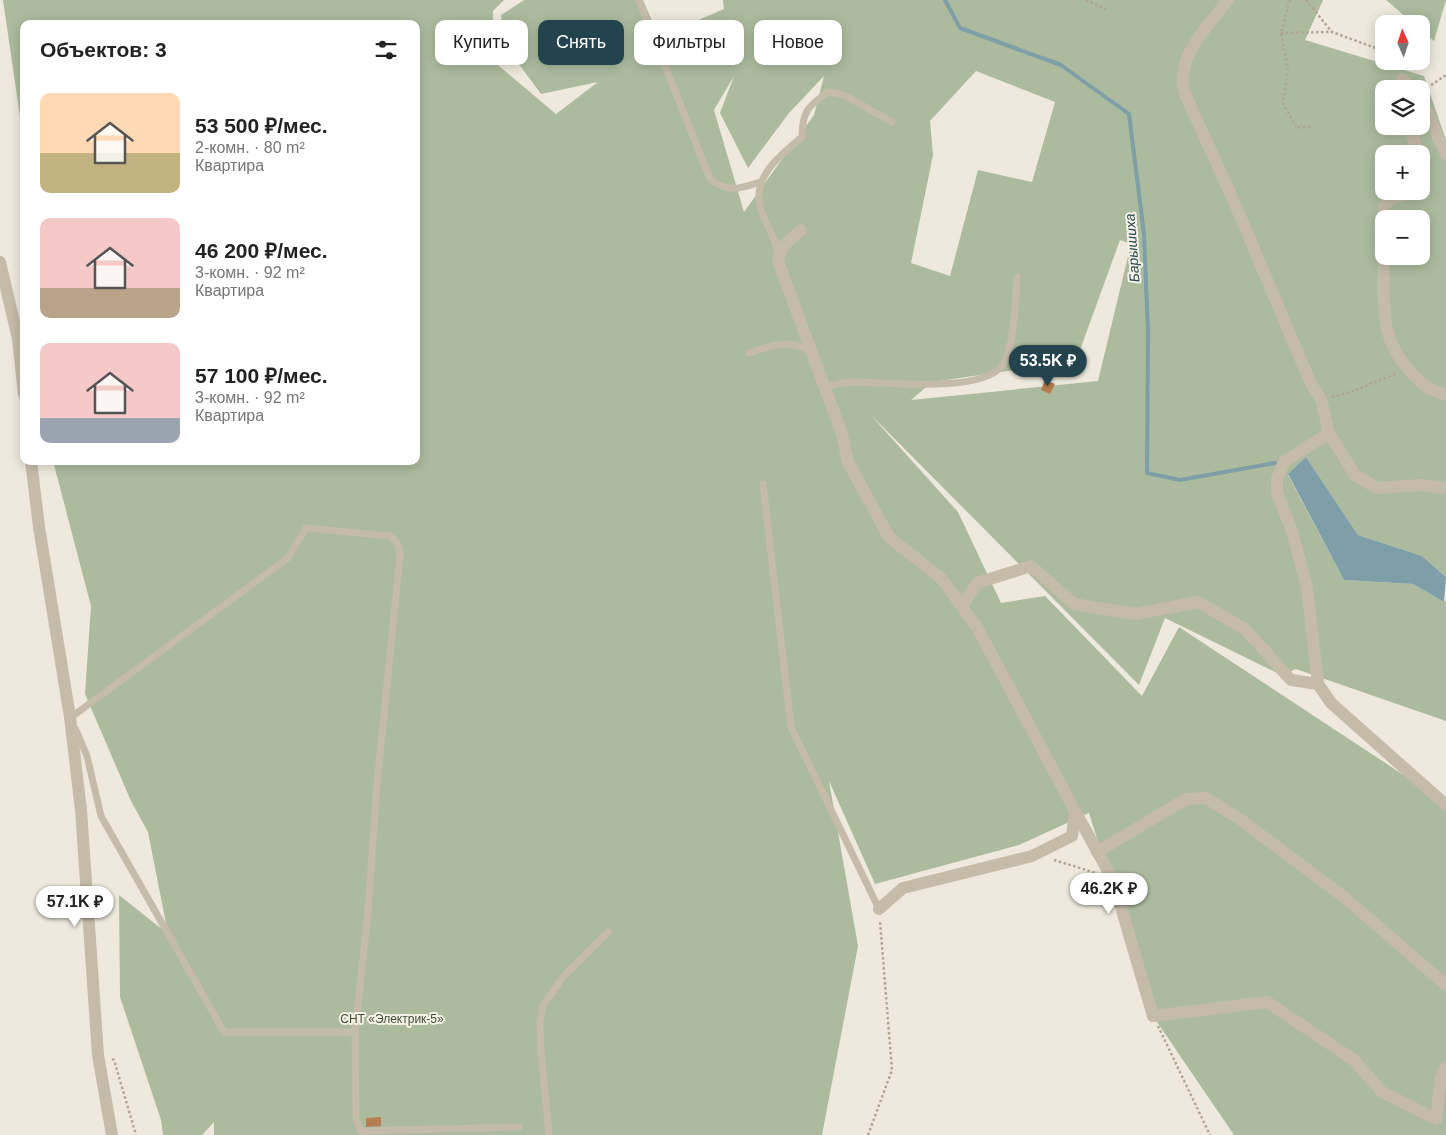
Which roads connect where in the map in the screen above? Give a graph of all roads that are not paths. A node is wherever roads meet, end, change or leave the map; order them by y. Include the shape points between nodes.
1 (639, 0) edge
2 (1228, 0) edge
3 (1430, 119) edge
4 (892, 122) dead end
5 (1446, 154) edge
6 (760, 182) junction
7 (800, 230) dead end
8 (778, 261) junction
9 (0, 262) edge
10 (1384, 265) edge
11 (1017, 278) dead end
12 (810, 351) junction
13 (749, 353) dead end
14 (20, 357) edge
15 (825, 387) junction
16 (1446, 394) edge
17 (1329, 433) junction
18 (31, 465) edge
19 (763, 484) dead end
20 (1446, 488) edge
21 (962, 606) junction
22 (1318, 684) junction
23 (70, 717) junction
24 (1446, 805) edge
25 (1075, 811) junction
26 (1072, 836) junction
27 (1094, 847) junction
28 (879, 909) joint
29 (608, 932) dead end
30 (1446, 985) edge
31 (354, 1032) junction
32 (1446, 1067) edge
33 (519, 1127) dead end
34 (362, 1133) edge
35 (112, 1135) edge
36 (549, 1135) edge

1 - 6 lane via 710,179 722,189 744,188
2 - 17 street via 1196,39 1182,84 1311,384 1321,399
3 - 5 street
4 - 6 lane via 844,95 828,92 810,104 802,120 802,137 777,159
6 - 8 lane via 760,205 777,244
7 - 8 street via 783,246
8 - 12 street
9 - 14 street
10 - 16 street via 1387,330 1395,350 1424,386
11 - 15 lane via 1010,344 1002,367 982,380 949,384 849,382
12 - 13 lane via 787,342
12 - 15 street
15 - 21 street via 848,462 888,537 942,579
17 - 20 street via 1355,475 1366,484 1377,488 1420,485
17 - 22 street via 1284,462 1277,479 1277,493 1292,531 1307,588
18 - 23 street
19 - 28 lane via 791,727
21 - 22 street via 977,582 1031,566 1074,604 1136,614 1198,602 1245,628 1291,680
21 - 25 street via 978,629
22 - 24 street via 1331,704
23 - 31 lane via 87,756 101,816 224,1032
23 - 31 lane via 288,558 306,528 390,536 396,541 400,556
23 - 35 street via 81,810 98,1055
25 - 26 street
25 - 27 street
26 - 27 street
26 - 28 street via 1032,856 903,888
27 - 30 street via 1186,799 1206,798 1241,820 1344,898
27 - 32 street via 1113,880 1153,1016 1267,1002 1354,1060 1382,1092 1436,1119 1441,1077
29 - 36 lane via 562,977 543,1006 541,1051
31 - 34 lane via 356,1120
33 - 34 lane

